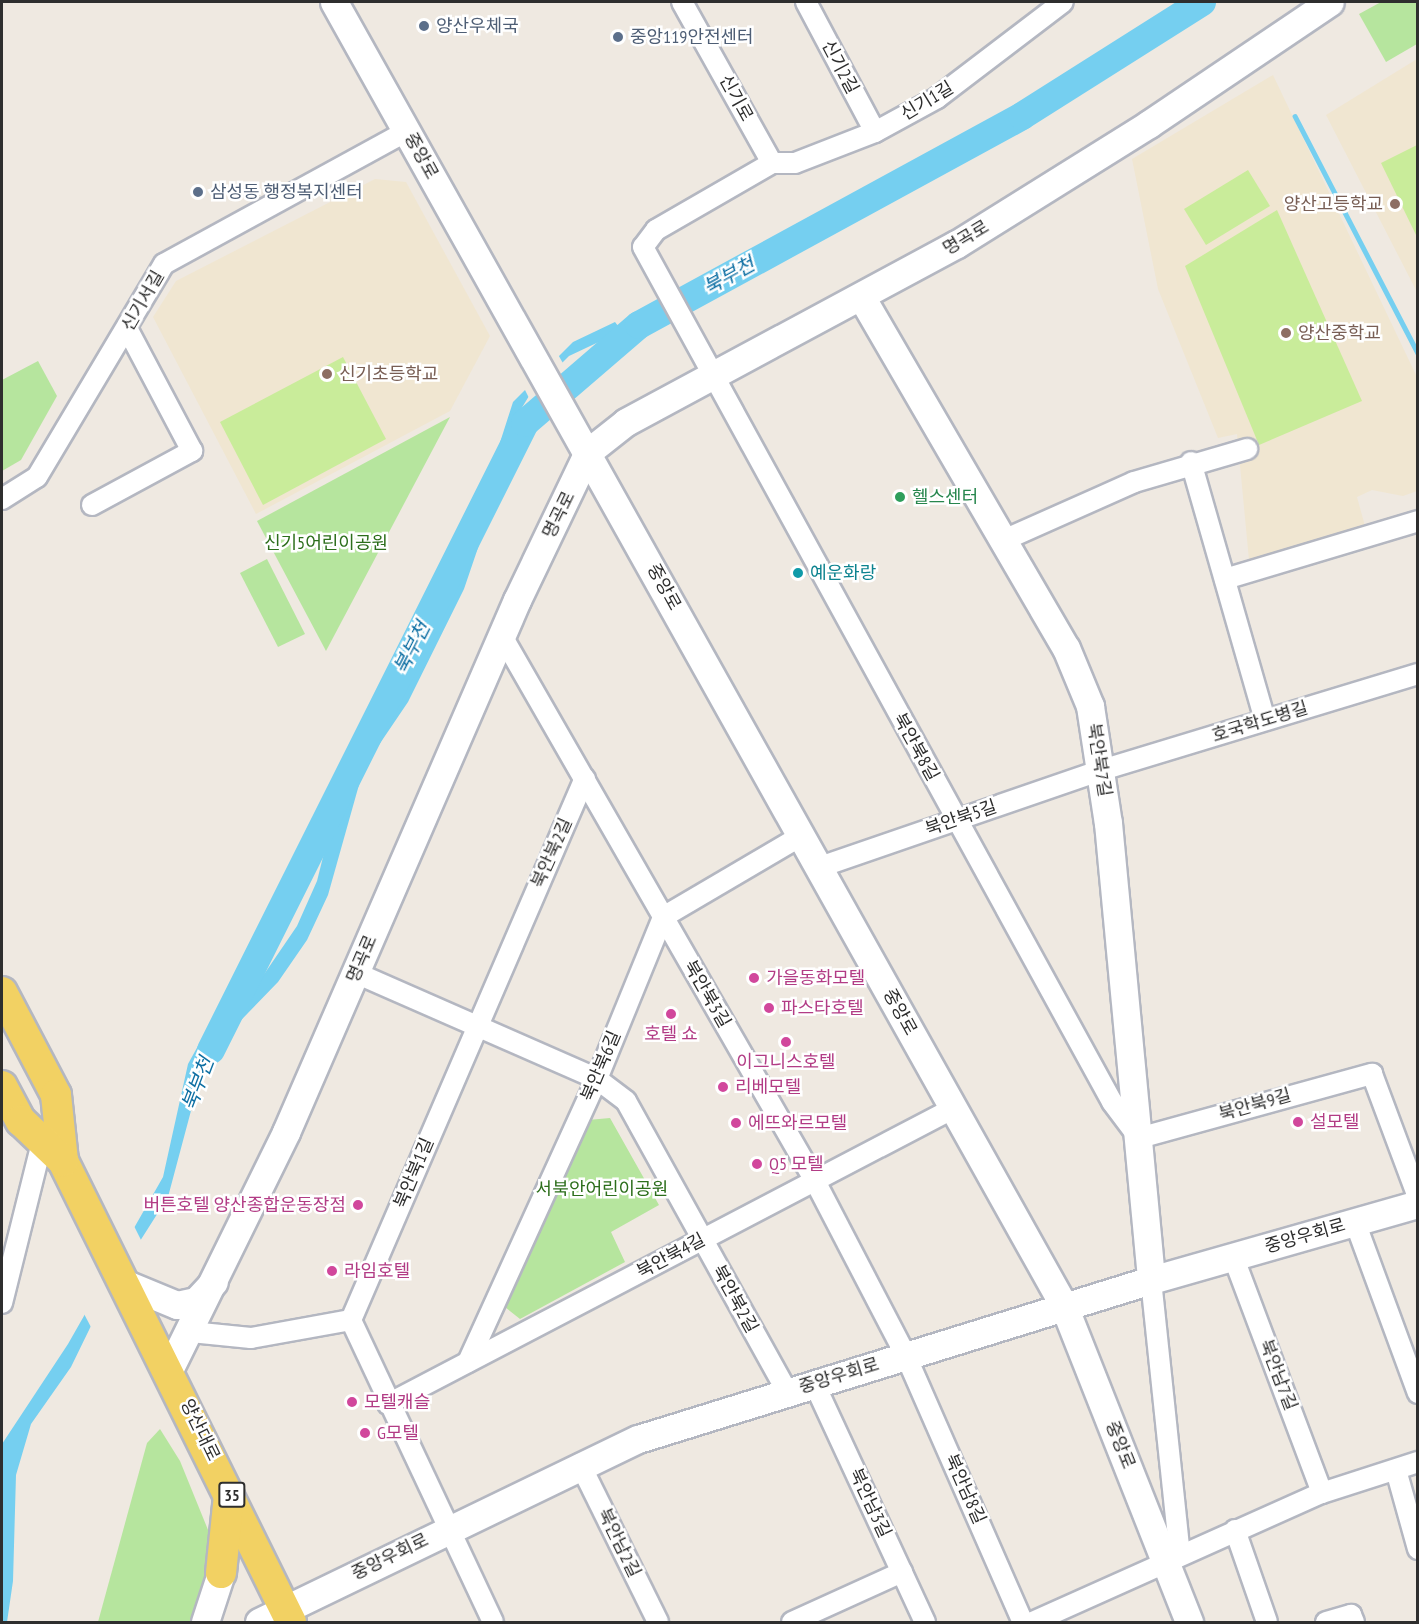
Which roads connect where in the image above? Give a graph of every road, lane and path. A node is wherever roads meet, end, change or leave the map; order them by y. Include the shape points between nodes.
1 (334, 2) edge
2 (682, 2) edge
3 (806, 2) edge
4 (1064, 2) edge
5 (1330, 2) edge
6 (407, 131) junction
7 (875, 132) junction
8 (772, 163) junction
9 (862, 298) junction
10 (127, 328) junction
11 (712, 376) junction
12 (1247, 449) dead end
13 (588, 452) junction
14 (1191, 462) junction
15 (2, 500) edge
16 (92, 505) dead end
17 (1418, 521) edge
18 (1004, 540) junction
19 (1225, 579) junction
20 (502, 636) junction
21 (1418, 674) edge
22 (1265, 720) junction
23 (1102, 770) junction
24 (585, 778) junction
25 (956, 820) junction
26 (802, 835) junction
27 (820, 867) junction
28 (663, 917) junction
29 (356, 973) junction
30 (2, 992) edge
31 (476, 1026) junction
32 (597, 1079) junction
33 (2, 1086) edge
34 (954, 1108) junction
35 (1138, 1138) junction
36 (53, 1151) junction
37 (815, 1181) junction
38 (1418, 1197) edge
39 (1418, 1204) edge
40 (1355, 1222) junction
41 (702, 1240) junction
42 (1233, 1256) junction
43 (219, 1277) junction
44 (1150, 1280) junction
45 (126, 1284) junction
46 (2, 1303) edge
47 (1065, 1306) junction
48 (351, 1320) junction
49 (191, 1332) junction
50 (906, 1356) junction
51 (468, 1362) junction
52 (170, 1368) junction
53 (814, 1383) junction
54 (787, 1392) junction
55 (1418, 1392) edge
56 (388, 1404) junction
57 (1418, 1462) edge
58 (580, 1464) junction
59 (1396, 1470) junction
60 (229, 1489) junction
61 (1322, 1493) junction
62 (448, 1528) junction
63 (1235, 1530) junction
64 (1418, 1549) edge
65 (1173, 1556) junction
66 (902, 1572) junction
67 (221, 1573) joint
68 (278, 1618) edge
69 (205, 1623) edge
70 (492, 1623) edge
71 (658, 1623) edge
72 (792, 1623) edge
73 (925, 1623) edge
74 (1023, 1623) edge
75 (1033, 1623) edge
76 (1189, 1623) edge
77 (1267, 1623) edge
78 (1326, 1623) edge
79 (1354, 1623) edge

1 - 6 main road, 중앙로
2 - 8 street, 신기로
3 - 7 street, 신기2길
4 - 7 street, 신기1길 via 937,98
5 - 9 main road, 명곡로 via 1086,164
6 - 10 street, 신기서길 via 170,259
6 - 13 main road, 중앙로
7 - 8 street, 신기1길 via 795,163
8 - 11 street, 북안북8길 via 656,230 644,247
9 - 11 main road, 명곡로
9 - 18 main road, 북안북7길
10 - 15 street, 신기서길 via 37,477
10 - 16 street via 192,452
11 - 13 main road, 명곡로 via 626,422
11 - 25 street, 북안북8길
12 - 14 street
13 - 20 main road, 명곡로
13 - 26 main road, 중앙로
14 - 18 street
14 - 19 street
17 - 19 street
18 - 23 main road, 북안북7길 via 1077,673 1090,706
19 - 22 street
20 - 24 street, 북안북3길
20 - 29 main road, 명곡로
21 - 22 street, 호국학도병길
22 - 23 street, 호국학도병길
23 - 25 street, 북안북5길
23 - 35 main road, 북안북7길
24 - 28 street, 북안북3길
24 - 31 street, 북안북2길
25 - 27 street, 북안북5길
25 - 35 street, 북안북8길 via 1112,1102
26 - 27 main road, 중앙로
26 - 28 street
27 - 34 main road, 중앙로
28 - 32 street, 북안북6길
28 - 37 street, 북안북3길
29 - 31 street, 북안북2길
29 - 43 main road, 명곡로
30 - 36 main road, 35 via 56,1095
31 - 32 street, 북안북2길
31 - 48 street, 북안북1길
32 - 41 street, 북안북2길 via 626,1101
32 - 51 street, 북안북6길
33 - 36 main road, 35 via 21,1121
34 - 37 street, 북안북4길
34 - 47 main road, 중앙로
35 - 38 street, 북안북9길 via 1372,1074
35 - 44 main road, 북안북7길
36 - 45 main road, 35
36 - 46 street
37 - 41 street, 북안북4길
37 - 50 street, 북안북3길
39 - 40 main road, 중앙우회로
40 - 42 main road, 중앙우회로
40 - 55 street
41 - 51 street, 북안북4길
41 - 54 street, 북안북2길
42 - 44 main road, 중앙우회로
42 - 61 street, 북안남7길
43 - 45 main road via 196,1300 177,1305
43 - 49 main road, 명곡로
44 - 47 main road, 중앙우회로
44 - 65 street
45 - 52 main road, 35
47 - 50 main road, 중앙우회로
47 - 65 main road, 중앙로
48 - 49 street via 250,1338
48 - 56 street
49 - 52 main road, 명곡로
50 - 53 main road, 중앙우회로
50 - 74 street, 북안남8길
51 - 56 street, 북안북4길
52 - 60 main road, 양산대로 / 35
53 - 54 main road, 중앙우회로
53 - 66 street, 북안남3길
54 - 58 main road, 중앙우회로 via 638,1439
56 - 62 street
57 - 59 street
58 - 62 main road, 중앙우회로
58 - 71 street, 북안남2길
59 - 61 street
59 - 64 street
60 - 67 main road
60 - 68 main road, 양산대로 / 35
61 - 63 street
62 - 68 main road, 중앙우회로
62 - 70 street
63 - 65 street
63 - 77 street
65 - 75 street
65 - 76 main road, 중앙로
66 - 72 street
66 - 73 street, 북안남3길
67 - 69 main road
78 - 79 street via 1351,1615

